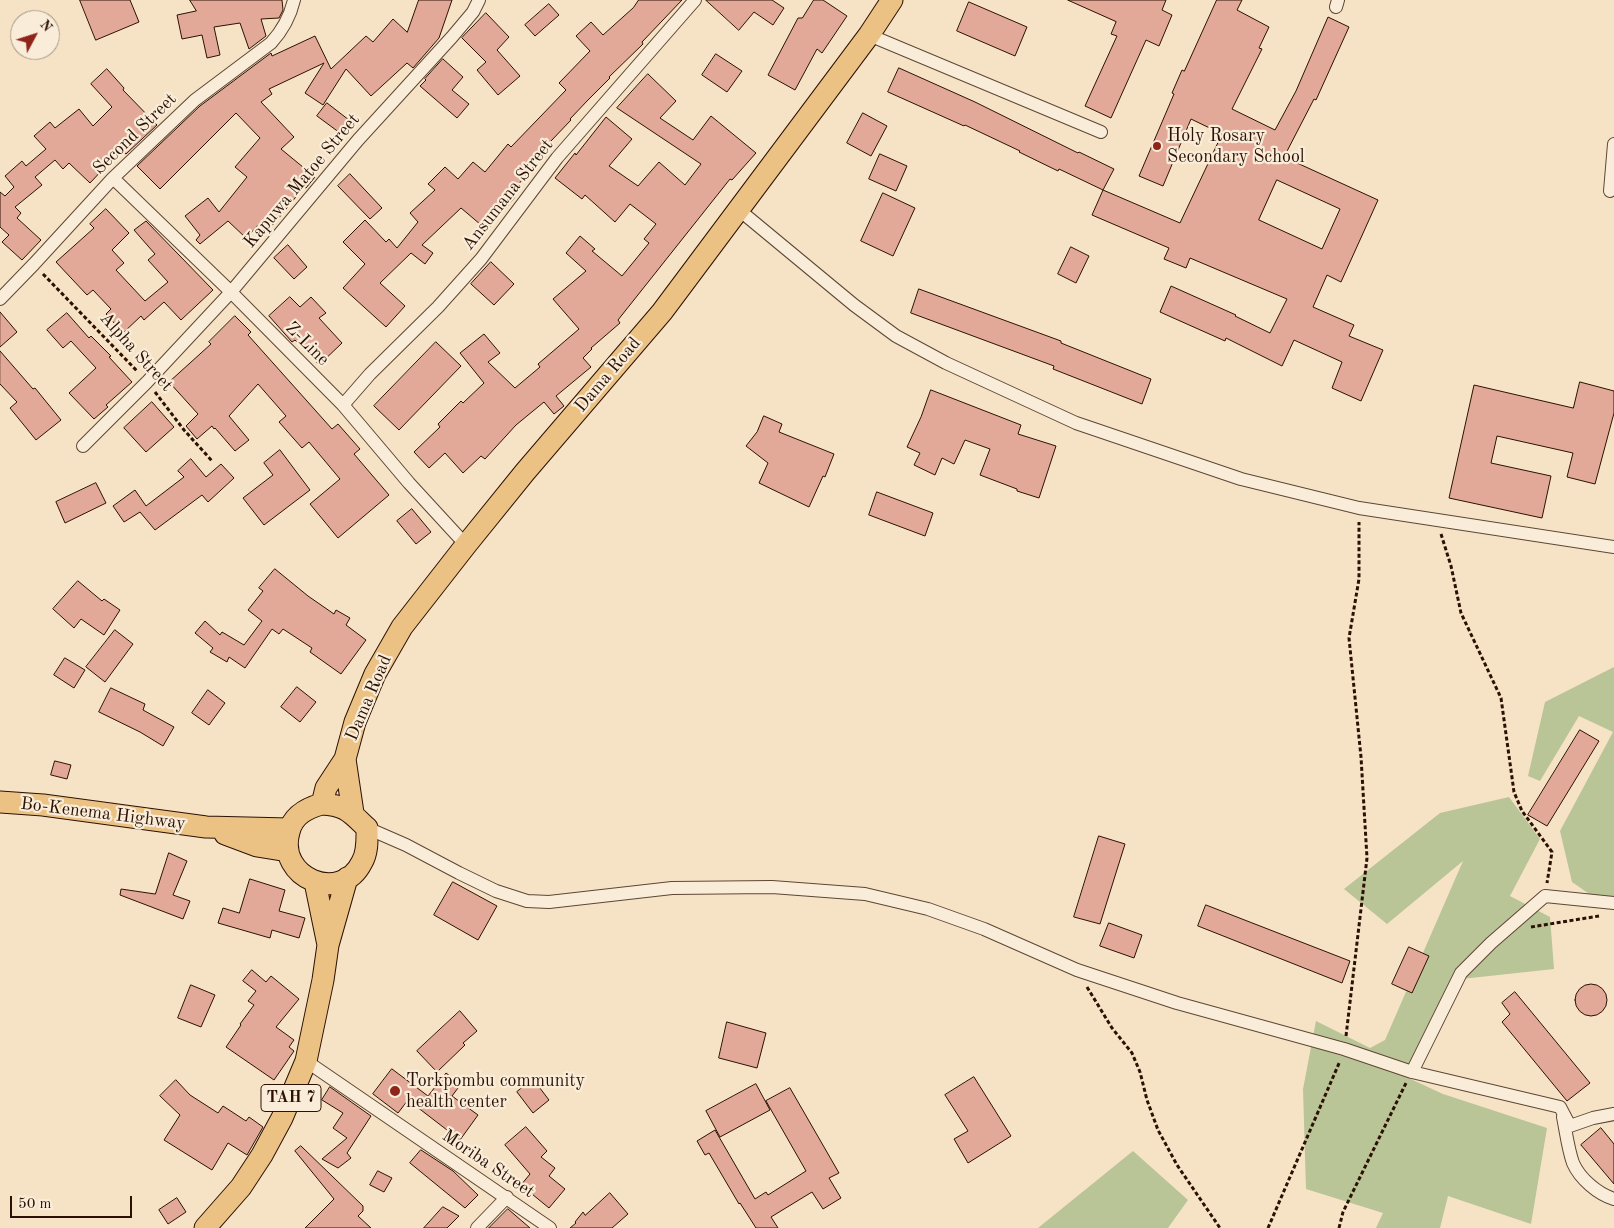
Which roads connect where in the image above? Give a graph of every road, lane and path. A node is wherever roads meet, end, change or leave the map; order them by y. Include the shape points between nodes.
1 (294, 0) edge
2 (479, 0) edge
3 (695, 0) edge
4 (892, 0) edge
5 (869, 35) junction
6 (1101, 132) dead end
7 (1614, 144) edge
8 (113, 178) junction
9 (1610, 191) dead end
10 (738, 208) junction
11 (34, 264) junction
12 (231, 292) junction
13 (0, 298) edge
14 (148, 382) junction
15 (343, 405) junction
16 (83, 446) dead end
17 (213, 462) dead end
18 (1359, 508) junction
19 (1437, 519) junction
20 (466, 545) junction
21 (1614, 547) edge
22 (345, 759) junction
23 (0, 802) edge
24 (322, 804) junction
25 (353, 813) junction
26 (206, 827) junction
27 (367, 828) junction
28 (290, 829) junction
29 (288, 851) junction
30 (347, 878) junction
31 (315, 882) junction
32 (1545, 896) junction
33 (1614, 904) edge
34 (1604, 916) dead end
35 (1528, 928) dead end
36 (328, 945) junction
37 (1077, 970) junction
38 (1344, 1050) junction
39 (306, 1061) junction
40 (1412, 1072) junction
41 (1560, 1107) junction
42 (1614, 1114) edge
43 (507, 1197) junction
44 (1614, 1199) edge
45 (204, 1228) edge
46 (477, 1228) edge
47 (550, 1228) edge
48 (1220, 1228) edge
49 (1268, 1228) edge
50 (1339, 1228) edge

1 - 8 street, Second Street via 282,32 195,100
2 - 12 street, Kapuwa Matoe Street via 452,37 358,140
3 - 15 street, Ansumana Street via 557,158 481,260
4 - 5 highway, Dama Road
5 - 6 street
5 - 10 highway, Dama Road
7 - 9 street
8 - 11 street, Second Street
8 - 12 street, Z-Line
10 - 18 street via 854,305 896,336 946,364 1076,423 1241,479
10 - 20 highway, Dama Road via 662,312
11 - 13 street, Second Street
11 - 14 path, Alpha Street
12 - 14 street, Kapuwa Matoe Street
12 - 15 street, Z-Line
14 - 16 street, Kapuwa Matoe Street
14 - 17 path, Alpha Street
15 - 20 street, Z-Line
18 - 19 street
18 - 38 path via 1358,579 1349,638 1367,858
19 - 21 street
19 - 32 path via 1461,613 1501,698 1514,792 1522,810 1552,852
20 - 22 highway, Dama Road via 402,627 375,674 355,722
22 - 24 highway via 326,788
22 - 25 highway
23 - 26 highway, Bo-Kenema Highway
24 - 25 highway via 338,806
24 - 28 highway via 302,812
25 - 27 highway
26 - 28 highway, Bo-Kenema Highway
26 - 29 highway, Bo-Kenema Highway via 257,846
27 - 30 highway via 366,853 362,863
27 - 37 street via 496,891 527,900 549,902 672,888 772,888 865,894 928,909 984,929
28 - 29 highway
29 - 31 highway via 297,870
30 - 31 highway via 326,884
30 - 36 highway, TAH 7
31 - 36 highway, TAH 7
32 - 33 street
32 - 40 street via 1461,973
34 - 35 path
36 - 39 highway, TAH 7
37 - 38 street via 1177,1003
37 - 48 path via 1112,1028 1132,1053 1158,1130 1177,1165
38 - 40 street
38 - 49 path
39 - 43 street, Moriba Street
39 - 45 highway, TAH 7 via 262,1156 241,1188
40 - 41 street
40 - 50 path via 1343,1212
41 - 42 street via 1570,1126
41 - 44 street via 1574,1164 1597,1191
43 - 46 street
43 - 47 street, Moriba Street

